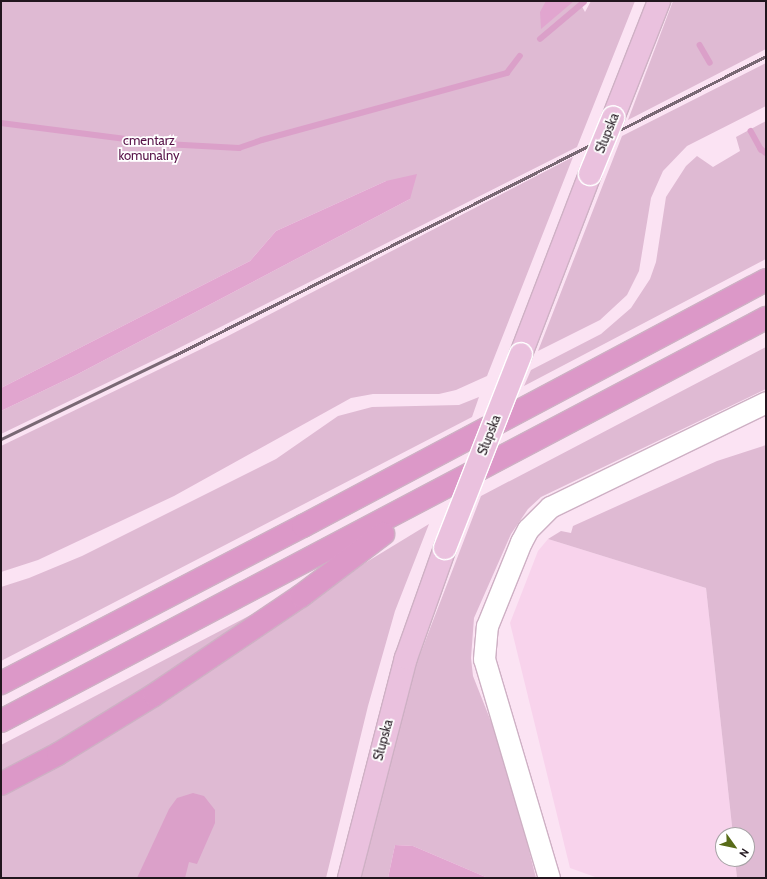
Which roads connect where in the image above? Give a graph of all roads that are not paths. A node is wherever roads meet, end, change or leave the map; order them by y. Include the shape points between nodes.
1 (659, 1) edge
2 (766, 280) edge
3 (766, 318) edge
4 (766, 402) edge
5 (434, 495) junction
6 (1, 683) edge
7 (1, 721) edge
8 (1, 784) edge
9 (349, 878) edge
10 (549, 878) edge

1 - 9 main road, Słupska, bridge via 445,548 404,665
2 - 6 highway
3 - 5 highway
4 - 10 street via 555,504 538,517 521,542 487,626 484,659
5 - 7 highway
5 - 8 highway via 301,596 241,637 107,725

